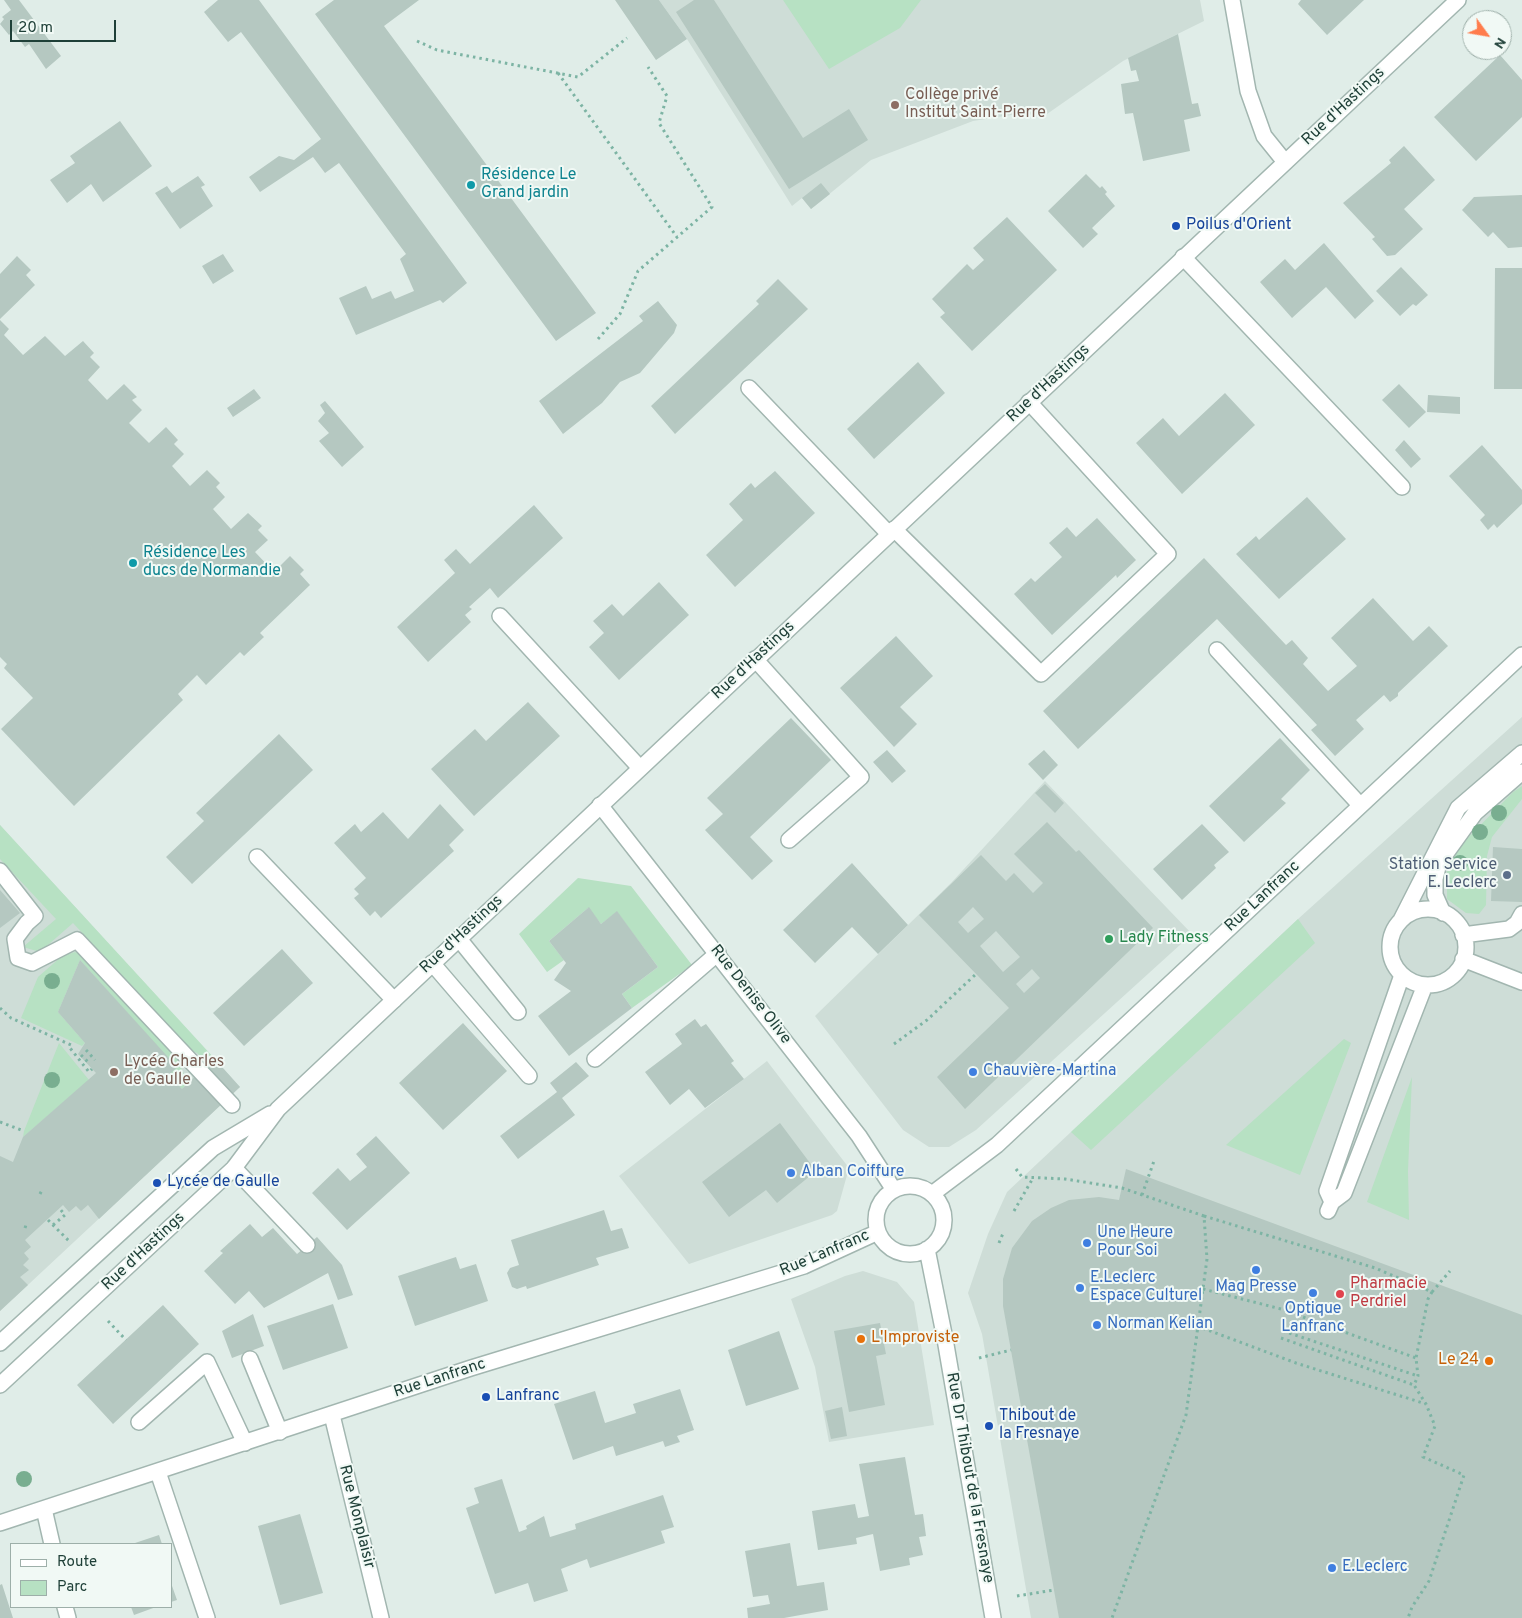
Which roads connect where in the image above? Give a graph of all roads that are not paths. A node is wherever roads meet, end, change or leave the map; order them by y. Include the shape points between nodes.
1 (1232, 0) edge
2 (1458, 0) edge
3 (1285, 162) junction
4 (1183, 258) junction
5 (750, 388) dead end
6 (1029, 402) junction
7 (1402, 486) dead end
8 (892, 531) junction
9 (500, 616) dead end
10 (1217, 650) dead end
11 (1522, 655) edge
12 (755, 660) junction
13 (1522, 753) edge
14 (640, 768) junction
15 (1522, 772) edge
16 (600, 805) junction
17 (1360, 805) junction
18 (789, 840) dead end
19 (257, 857) dead end
20 (0, 872) edge
21 (1443, 913) junction
22 (1522, 914) edge
23 (1401, 920) junction
24 (1463, 935) junction
25 (458, 938) junction
26 (718, 953) junction
27 (1463, 959) junction
28 (432, 963) junction
29 (1402, 975) junction
30 (1522, 982) edge
31 (1425, 985) junction
32 (394, 1000) junction
33 (518, 1012) dead end
34 (595, 1059) dead end
35 (529, 1076) dead end
36 (232, 1105) dead end
37 (278, 1109) junction
38 (234, 1168) junction
39 (894, 1190) junction
40 (932, 1194) junction
41 (878, 1232) junction
42 (307, 1245) dead end
43 (927, 1250) junction
44 (0, 1343) edge
45 (250, 1359) dead end
46 (0, 1386) edge
47 (332, 1415) junction
48 (139, 1422) dead end
49 (280, 1432) junction
50 (246, 1443) junction
51 (158, 1472) junction
52 (44, 1509) junction
53 (0, 1523) edge
54 (52, 1543) edge
55 (207, 1618) edge
56 (381, 1618) edge
57 (994, 1618) edge

1 - 3 street via 1248,91 1264,136
2 - 3 street, Rue d'Hastings
3 - 4 street, Rue d'Hastings
4 - 6 street, Rue d'Hastings
4 - 7 street
5 - 8 street
6 - 8 street, Rue d'Hastings
6 - 8 street via 1168,554 1041,674
8 - 12 street, Rue d'Hastings
9 - 14 street
10 - 17 street
11 - 17 street, Rue Lanfranc
12 - 14 street, Rue d'Hastings
12 - 18 street via 862,777
13 - 23 street via 1458,808
14 - 16 street, Rue d'Hastings
15 - 21 street via 1475,813 1439,863 1435,895
16 - 25 street, Rue d'Hastings
16 - 26 street, Rue Denise Olive
17 - 40 street, Rue Lanfranc via 997,1145
19 - 32 street
20 - 36 street via 35,916 15,939 18,958 32,963 77,940
21 - 23 street via 1420,910
21 - 24 street via 1452,918
22 - 24 street via 1509,929
23 - 29 street via 1390,941 1390,954
24 - 27 street
25 - 28 street, Rue d'Hastings
25 - 33 street
26 - 34 street
26 - 39 street, Rue Denise Olive via 859,1136
27 - 30 street
27 - 31 street via 1449,978
28 - 32 street, Rue d'Hastings
28 - 35 street
29 - 31 street via 1416,984
29 - 31 street via 1327,1191 1330,1207 1344,1193
32 - 37 street, Rue d'Hastings
37 - 38 street, Rue d'Hastings
37 - 44 street, Rue d'Hastings via 213,1148
38 - 42 street
38 - 46 street, Rue d'Hastings
39 - 40 street via 906,1185 920,1187
39 - 41 street via 884,1197 878,1208
40 - 43 street via 944,1216 943,1229
41 - 43 street via 893,1250 904,1254
41 - 47 street, Rue Lanfranc via 804,1266
43 - 57 street, Rue Dr Thibout de la Fresnaye
45 - 49 street
47 - 49 street, Rue Lanfranc
47 - 56 street, Rue Monplaisir
48 - 50 street via 207,1362
49 - 50 street, Rue Lanfranc
50 - 51 street, Rue Lanfranc
51 - 52 street, Rue Lanfranc
51 - 55 street
52 - 53 street, Rue Lanfranc
52 - 54 street

